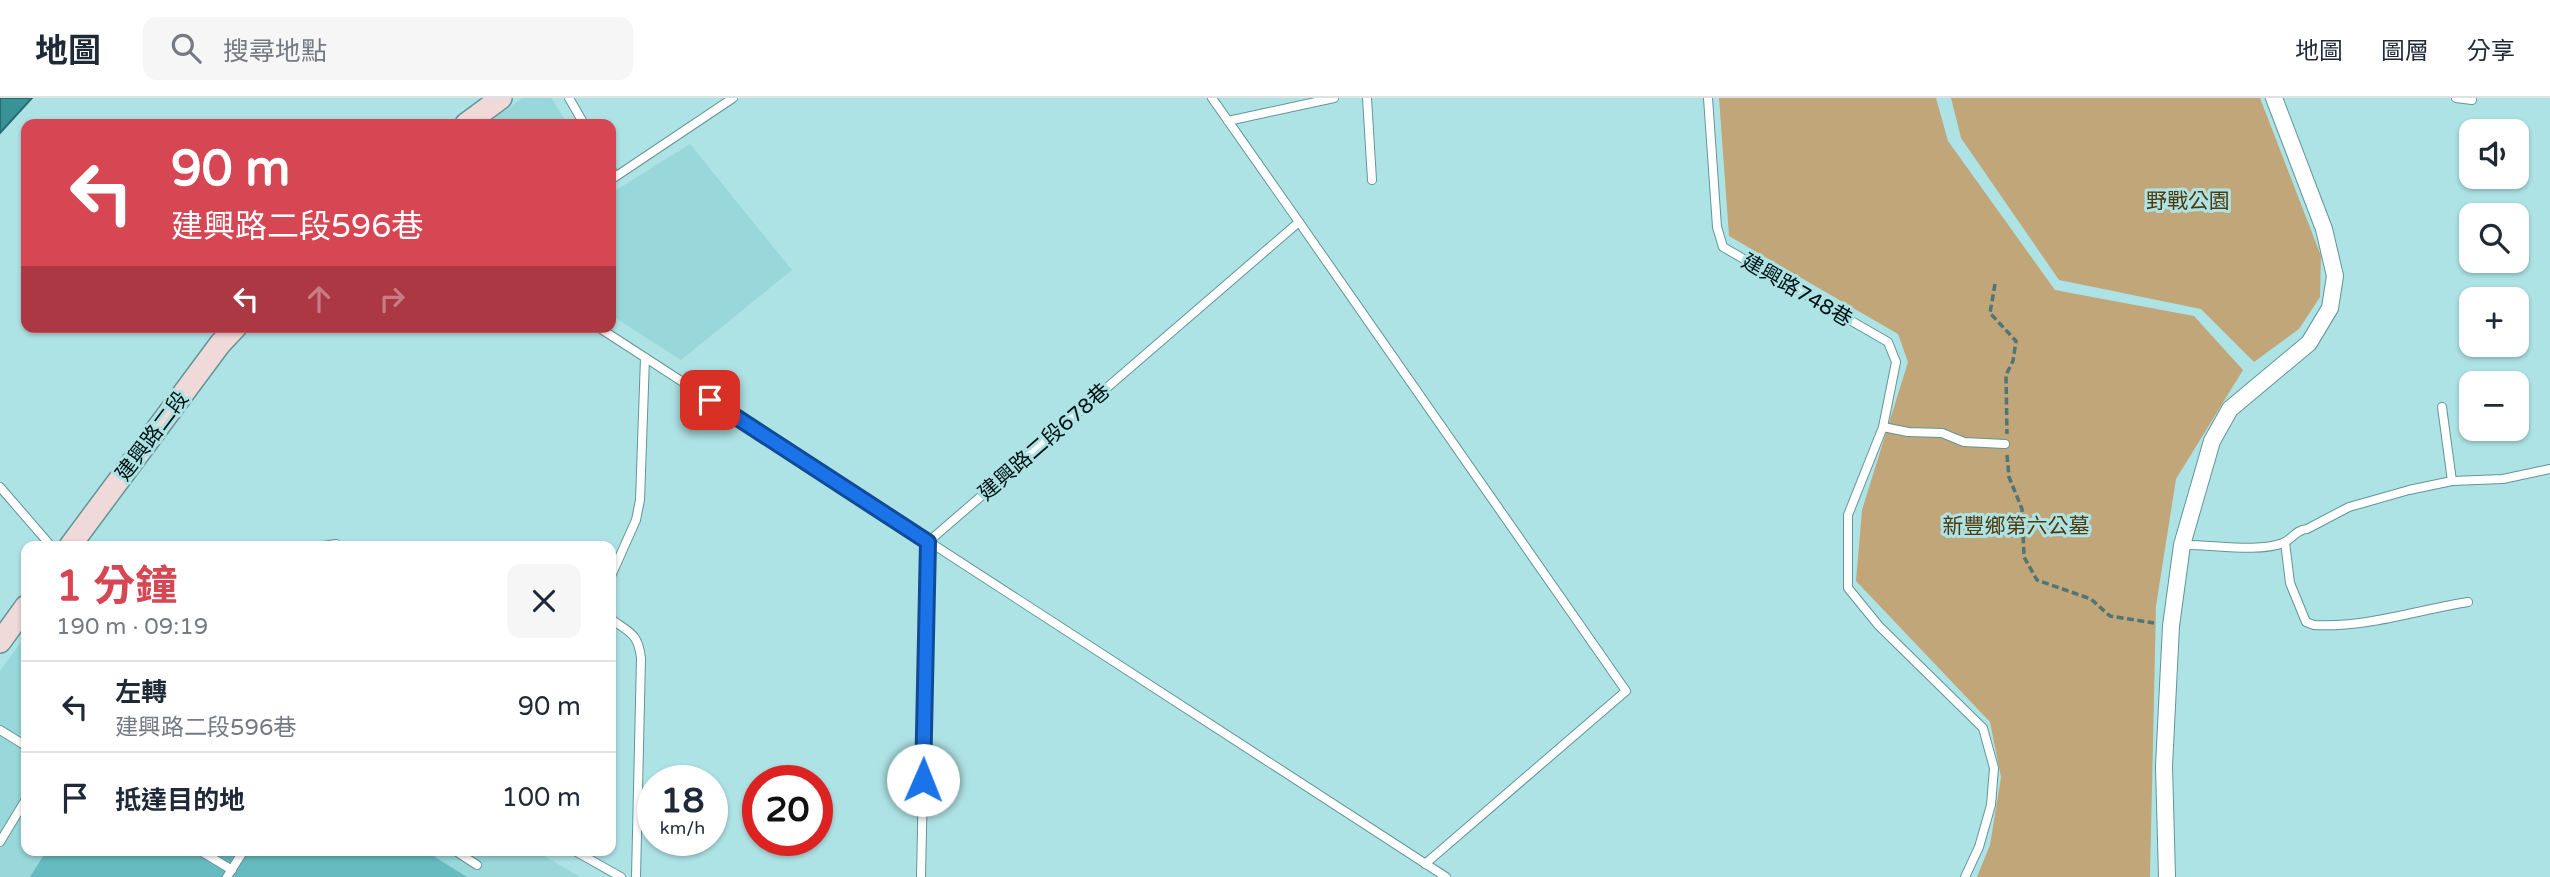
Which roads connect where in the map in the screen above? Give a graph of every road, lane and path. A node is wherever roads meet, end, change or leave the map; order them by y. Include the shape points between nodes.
1 (501, 98) edge
2 (569, 98) edge
3 (733, 98) edge
4 (1212, 98) edge
5 (1334, 98) edge
6 (1367, 98) edge
7 (1708, 98) edge
8 (2274, 98) edge
9 (2456, 98) edge
10 (2472, 100) edge
11 (473, 119) edge
12 (581, 119) edge
13 (1228, 121) junction
14 (616, 171) edge
15 (1372, 180) dead end
16 (1300, 222) junction
17 (1995, 284) dead end
18 (230, 333) edge
19 (607, 333) edge
20 (645, 358) junction
21 (2442, 407) dead end
22 (1883, 428) junction
23 (2005, 444) junction
24 (2550, 469) edge
25 (2452, 481) junction
26 (0, 487) edge
27 (47, 541) edge
28 (74, 541) edge
29 (928, 542) junction
30 (2285, 542) junction
31 (2182, 545) junction
32 (616, 565) edge
33 (2468, 602) dead end
34 (21, 613) edge
35 (616, 623) edge
36 (2171, 625) junction
37 (0, 642) edge
38 (0, 730) edge
39 (21, 743) edge
40 (21, 807) edge
41 (0, 842) edge
42 (207, 856) edge
43 (240, 856) edge
44 (463, 856) edge
45 (584, 856) edge
46 (1425, 864) junction
47 (477, 865) dead end
48 (229, 873) edge
49 (621, 877) edge
50 (636, 877) edge
51 (921, 877) edge
52 (1446, 877) edge
53 (1965, 877) edge
54 (2167, 877) edge

1 - 11 street
2 - 12 lane
3 - 14 lane
4 - 13 lane
5 - 13 lane
6 - 15 lane
7 - 22 lane, 建興路748巷 via 1717,227 1723,247 1888,342 1896,362
8 - 31 street via 2324,229 2335,276 2330,309 2309,344 2230,409 2213,440
9 - 10 lane
13 - 16 lane
16 - 29 lane, 建興路二段678巷
16 - 46 lane via 1626,691
17 - 23 path via 1990,313 2016,341 2006,375
18 - 28 street, 建興路二段
19 - 20 lane
20 - 29 lane
20 - 32 lane via 638,510
21 - 25 lane
22 - 23 lane
22 - 53 lane via 1848,515 1848,588 1879,626 1983,728 1994,768 1992,804
23 - 36 path via 2010,477 2022,509 2024,557 2037,580 2091,599 2110,616
24 - 25 lane via 2503,479
25 - 30 lane via 2349,507 2300,529
26 - 27 lane
29 - 46 lane
29 - 51 lane
30 - 31 lane via 2253,547
30 - 33 lane via 2294,595 2306,622 2314,625 2377,621
31 - 36 street
34 - 37 street
35 - 50 lane via 636,637 641,658
36 - 54 street via 2164,766
38 - 39 lane
40 - 41 lane
42 - 48 lane
43 - 48 lane
44 - 47 lane
45 - 49 lane
46 - 52 lane

